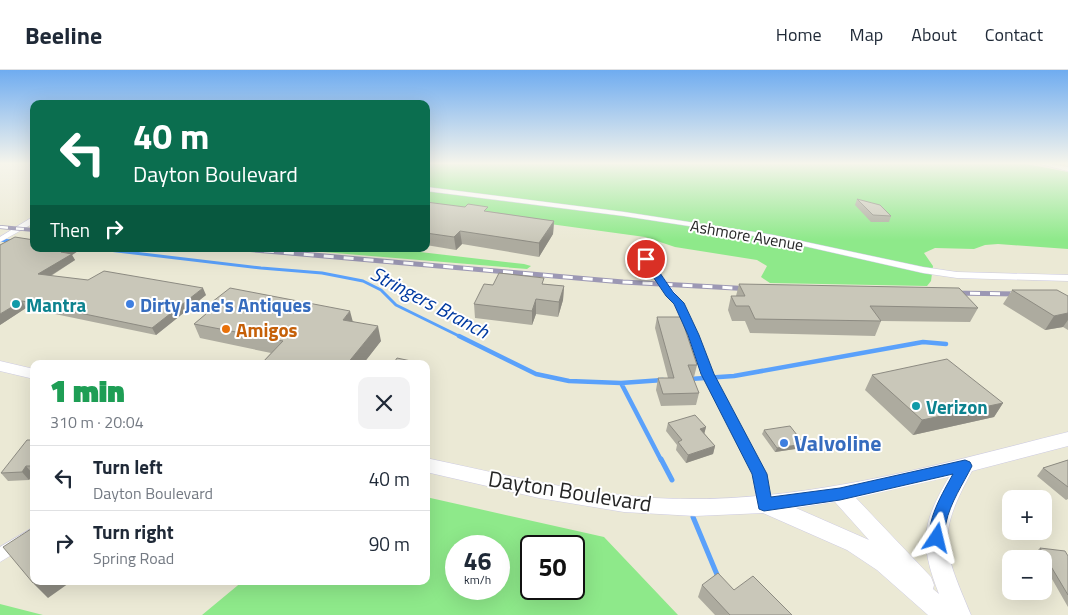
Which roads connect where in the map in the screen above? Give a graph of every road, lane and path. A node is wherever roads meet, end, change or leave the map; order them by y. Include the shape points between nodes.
1 (430, 190) edge
2 (30, 222) edge
3 (0, 240) edge
4 (638, 250) dead end
5 (1068, 278) edge
6 (0, 366) edge
7 (30, 373) edge
8 (1068, 439) edge
9 (430, 465) edge
10 (965, 466) junction
11 (840, 494) junction
12 (764, 505) junction
13 (30, 536) edge
14 (0, 555) edge
15 (946, 615) edge
16 (950, 615) edge
17 (959, 615) edge

1 - 5 street, Ashmore Avenue via 773,237 940,273
2 - 3 street
4 - 12 street via 678,303 708,374 759,474
6 - 7 main road
8 - 10 main road, Dayton Boulevard
9 - 12 main road, Dayton Boulevard via 530,489 584,498 652,506
10 - 11 main road, Dayton Boulevard
10 - 17 main road via 949,494 938,524 937,552
11 - 12 main road, Dayton Boulevard
11 - 16 main road
12 - 15 main road via 855,543 885,563
13 - 14 street

